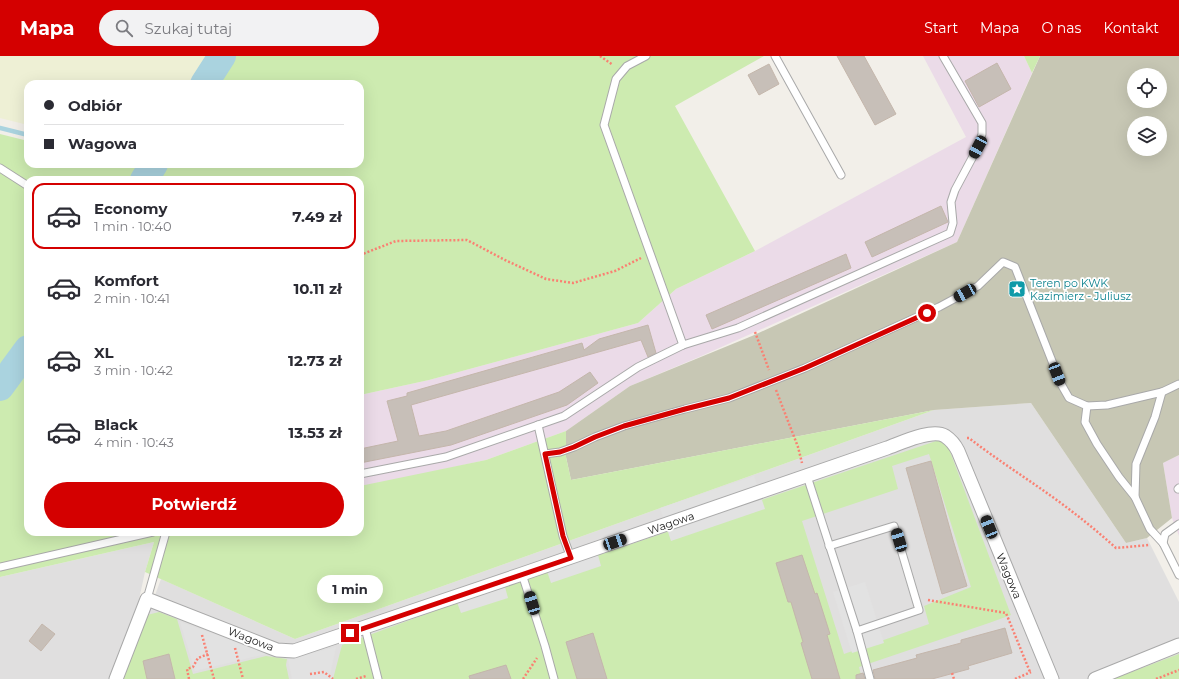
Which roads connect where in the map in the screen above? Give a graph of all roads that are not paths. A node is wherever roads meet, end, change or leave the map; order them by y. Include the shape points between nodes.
1 (646, 56) edge
2 (775, 56) edge
3 (943, 56) edge
4 (0, 168) edge
5 (841, 175) dead end
6 (24, 183) edge
7 (683, 345) junction
8 (1179, 384) edge
9 (1162, 392) junction
10 (1087, 406) junction
11 (538, 425) junction
12 (545, 454) junction
13 (364, 473) edge
14 (807, 476) junction
15 (1135, 496) junction
16 (1179, 524) edge
17 (136, 536) edge
18 (165, 536) edge
19 (1163, 543) junction
20 (829, 546) junction
21 (571, 558) junction
22 (0, 567) edge
23 (522, 574) junction
24 (1179, 575) edge
25 (147, 599) junction
26 (365, 628) junction
27 (857, 631) junction
28 (1179, 645) edge
29 (116, 679) edge
30 (378, 679) edge
31 (554, 679) edge
32 (870, 679) edge
33 (1052, 679) edge
34 (1095, 679) edge

1 - 7 lane via 628,66 616,79 604,125
2 - 5 lane
3 - 7 lane via 982,123 978,147 951,202 953,223 950,233 738,328
4 - 6 lane
7 - 11 lane via 638,366 564,416
8 - 9 lane
9 - 10 lane via 1107,405
9 - 15 lane via 1155,418 1136,464
10 - 12 lane via 1069,398 1061,384 1015,267 1004,262 978,286 939,307 805,368 729,398 624,426 560,452
10 - 15 lane via 1085,422 1119,477
11 - 12 lane
11 - 13 lane via 446,457
12 - 21 lane via 563,536
14 - 20 lane
14 - 21 street, Wagowa
14 - 33 street, Wagowa via 921,436 944,436 954,443
15 - 19 lane via 1150,529
16 - 19 lane via 1165,534
17 - 22 lane
18 - 25 lane
19 - 24 lane
20 - 27 lane
20 - 27 lane via 894,526 919,610
21 - 23 street, Wagowa
23 - 26 street, Wagowa
23 - 31 lane
25 - 26 street, Wagowa via 277,650 294,651
25 - 29 street
26 - 30 lane
27 - 32 lane
28 - 34 street

